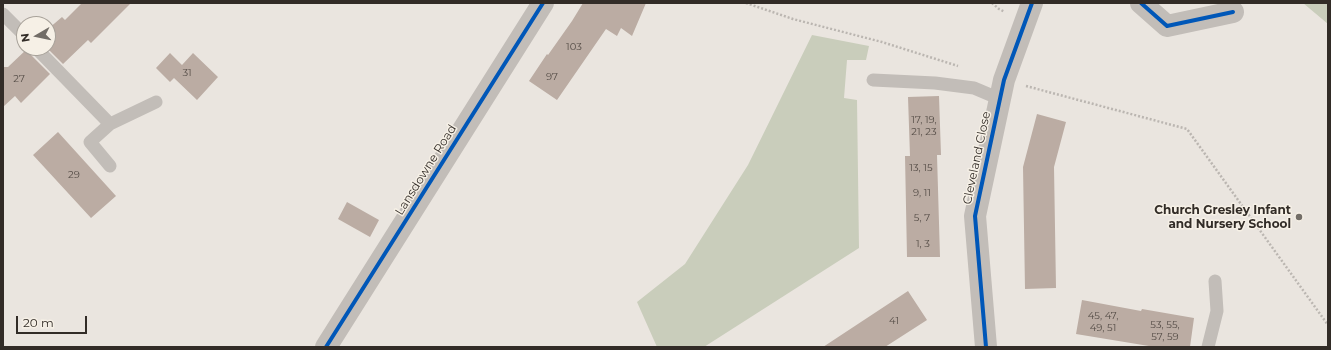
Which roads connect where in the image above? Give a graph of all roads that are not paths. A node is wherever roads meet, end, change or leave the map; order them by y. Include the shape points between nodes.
1 (543, 3) edge
2 (1032, 3) edge
3 (1141, 3) edge
4 (1233, 12) dead end
5 (3, 14) edge
6 (16, 27) edge
7 (44, 56) edge
8 (873, 80) dead end
9 (1002, 90) junction
10 (156, 102) dead end
11 (110, 124) junction
12 (110, 166) dead end
13 (1215, 281) dead end
14 (326, 347) edge
15 (986, 347) edge
16 (1208, 347) edge

1 - 14 street, Lansdowne Road
2 - 9 street, Cleveland Close
3 - 4 street via 1167,26
5 - 6 lane
7 - 11 lane
8 - 9 lane
9 - 15 street, Cleveland Close via 976,216
10 - 11 lane
11 - 12 lane via 90,142
13 - 16 lane via 1217,311

